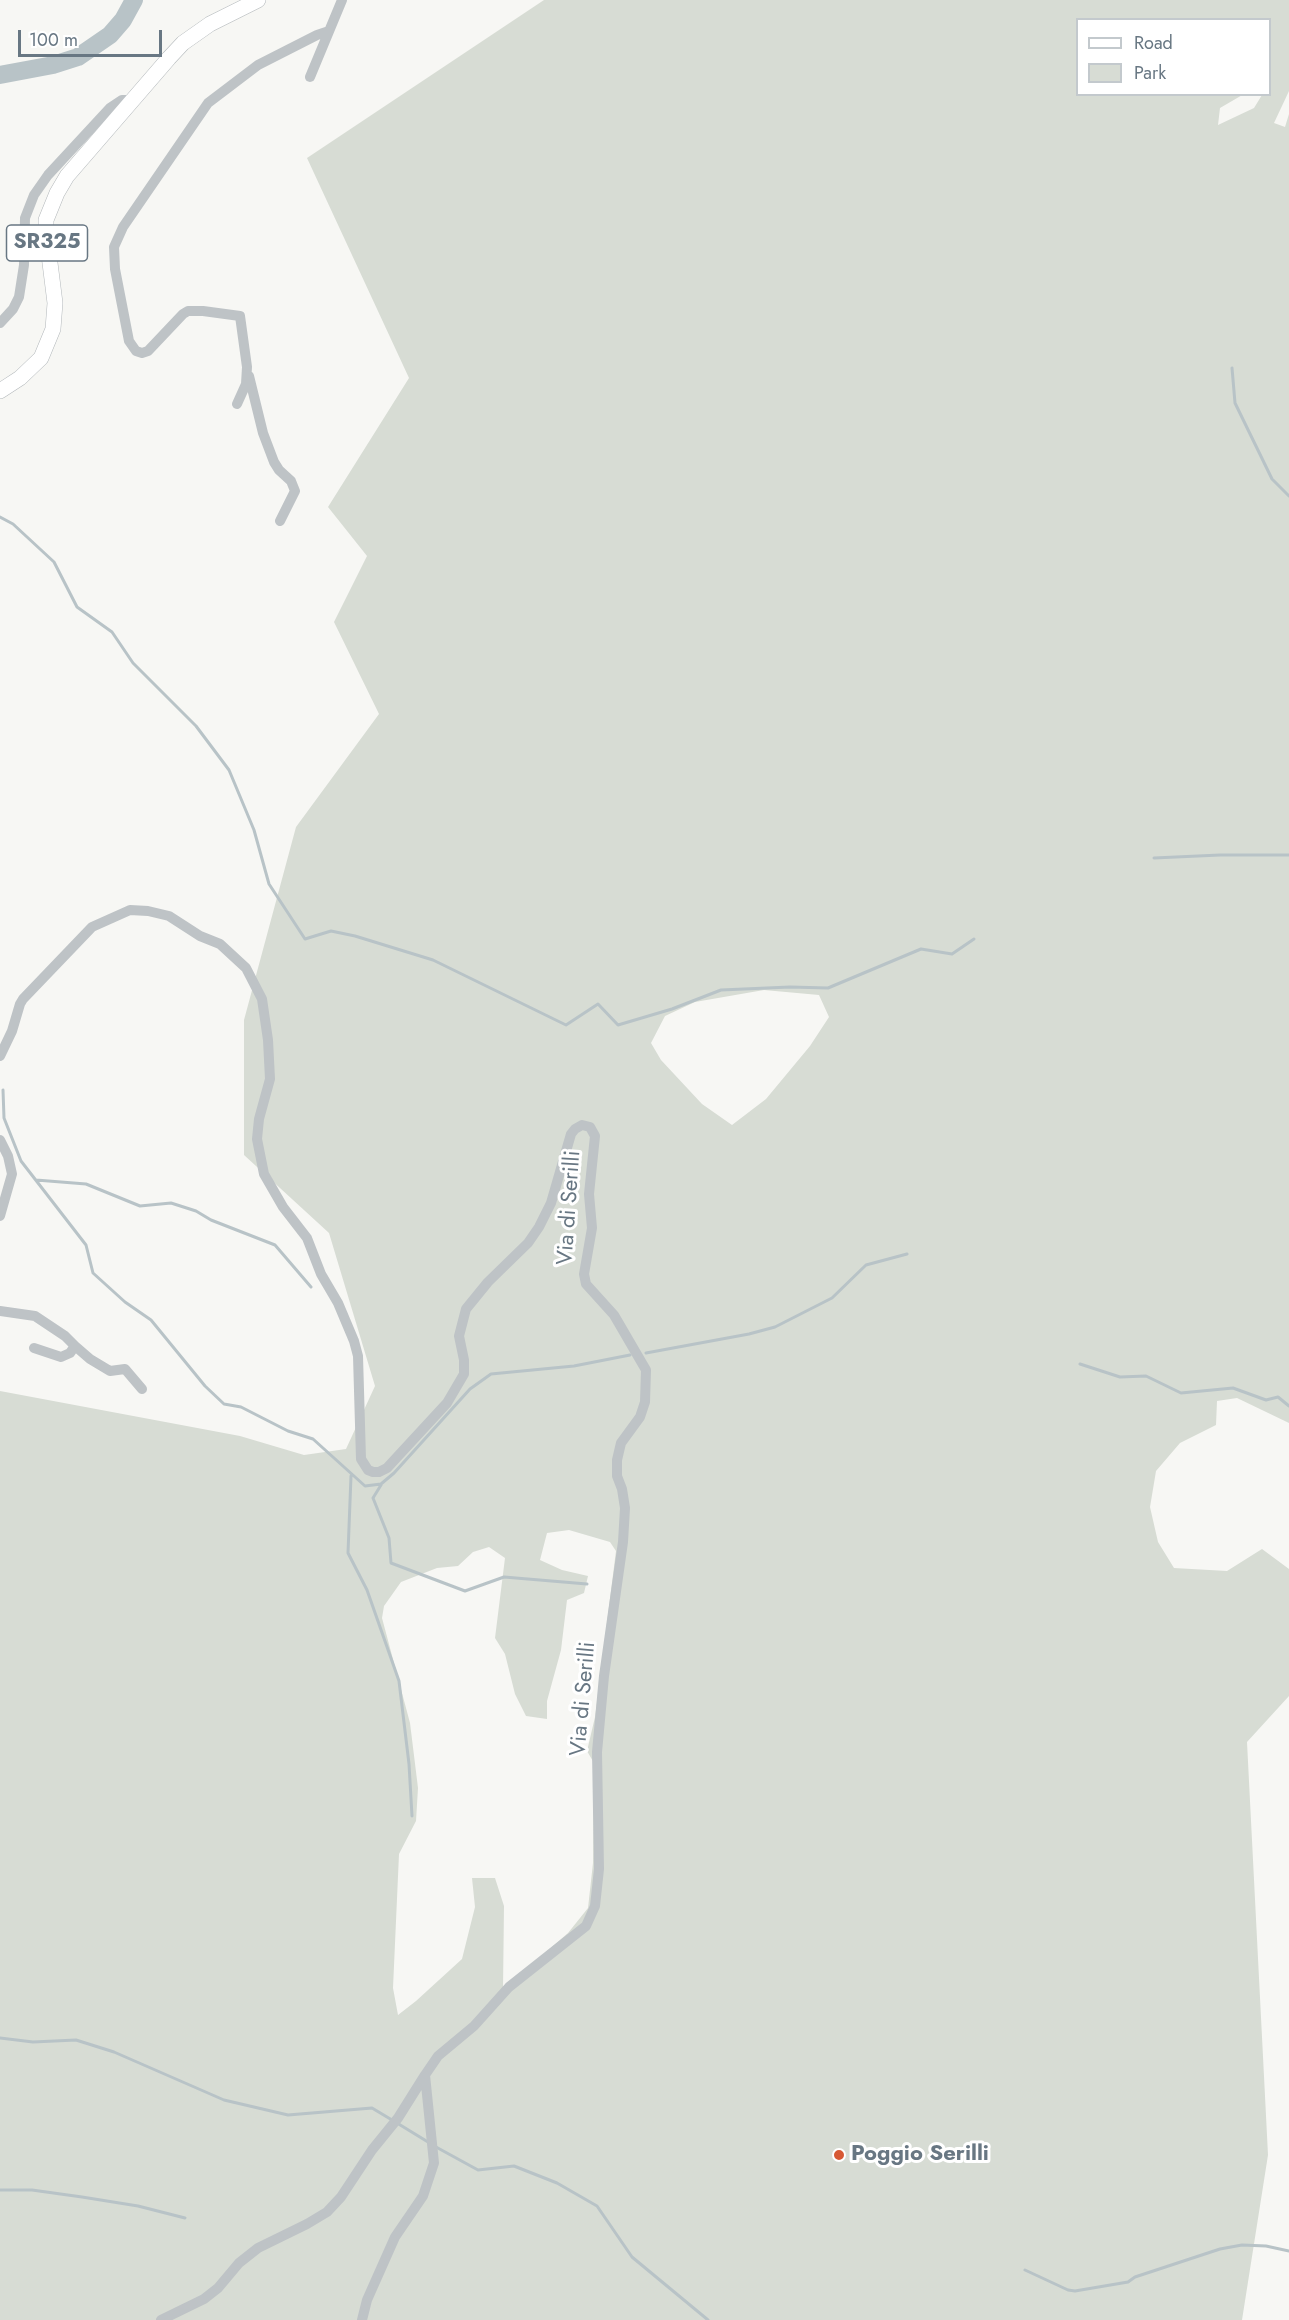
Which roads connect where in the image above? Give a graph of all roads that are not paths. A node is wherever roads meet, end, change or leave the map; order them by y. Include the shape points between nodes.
1 (258, 0) edge
2 (342, 0) edge
3 (329, 31) junction
4 (310, 77) dead end
5 (132, 100) junction
6 (0, 323) edge
7 (247, 367) junction
8 (0, 391) edge
9 (237, 404) dead end
10 (280, 521) dead end
11 (0, 1056) edge
12 (1, 1146) edge
13 (0, 1216) edge
14 (0, 1311) edge
15 (75, 1346) junction
16 (34, 1348) dead end
17 (142, 1389) dead end
18 (424, 2075) junction
19 (161, 2320) edge
20 (362, 2320) edge

1 - 5 main road, SR325 via 194,34
2 - 3 street
3 - 4 street
3 - 7 street via 258,65 208,104 117,237 113,257 129,341 136,351 148,351 188,311 235,314 240,316
5 - 6 street via 122,100 110,108 34,195 25,218 19,297
5 - 8 main road, SR325 via 68,176 50,208 45,231 56,303 53,329 41,358
7 - 9 street via 246,384
7 - 10 street via 274,462 295,491
11 - 18 street, Via di Serilli via 23,999 92,927 130,910 169,916 220,944 246,968 262,999 268,1040 270,1079 258,1139 264,1174 307,1238 354,1341 358,1356 361,1458 373,1472 387,1468 457,1388 464,1374 459,1336 466,1309 539,1227 551,1203 571,1134 582,1125 590,1127 595,1136 586,1284 614,1316 646,1370 640,1418 621,1443 617,1460 625,1508 597,1752 599,1869 595,1906 585,1926 510,1987 474,2026 438,2056
12 - 13 street via 12,1174
14 - 15 street via 35,1316
15 - 16 street via 62,1357
15 - 17 street via 110,1371 125,1369
18 - 19 street via 395,2122 327,2212 258,2248 204,2299
18 - 20 street via 434,2163 423,2196 394,2237

